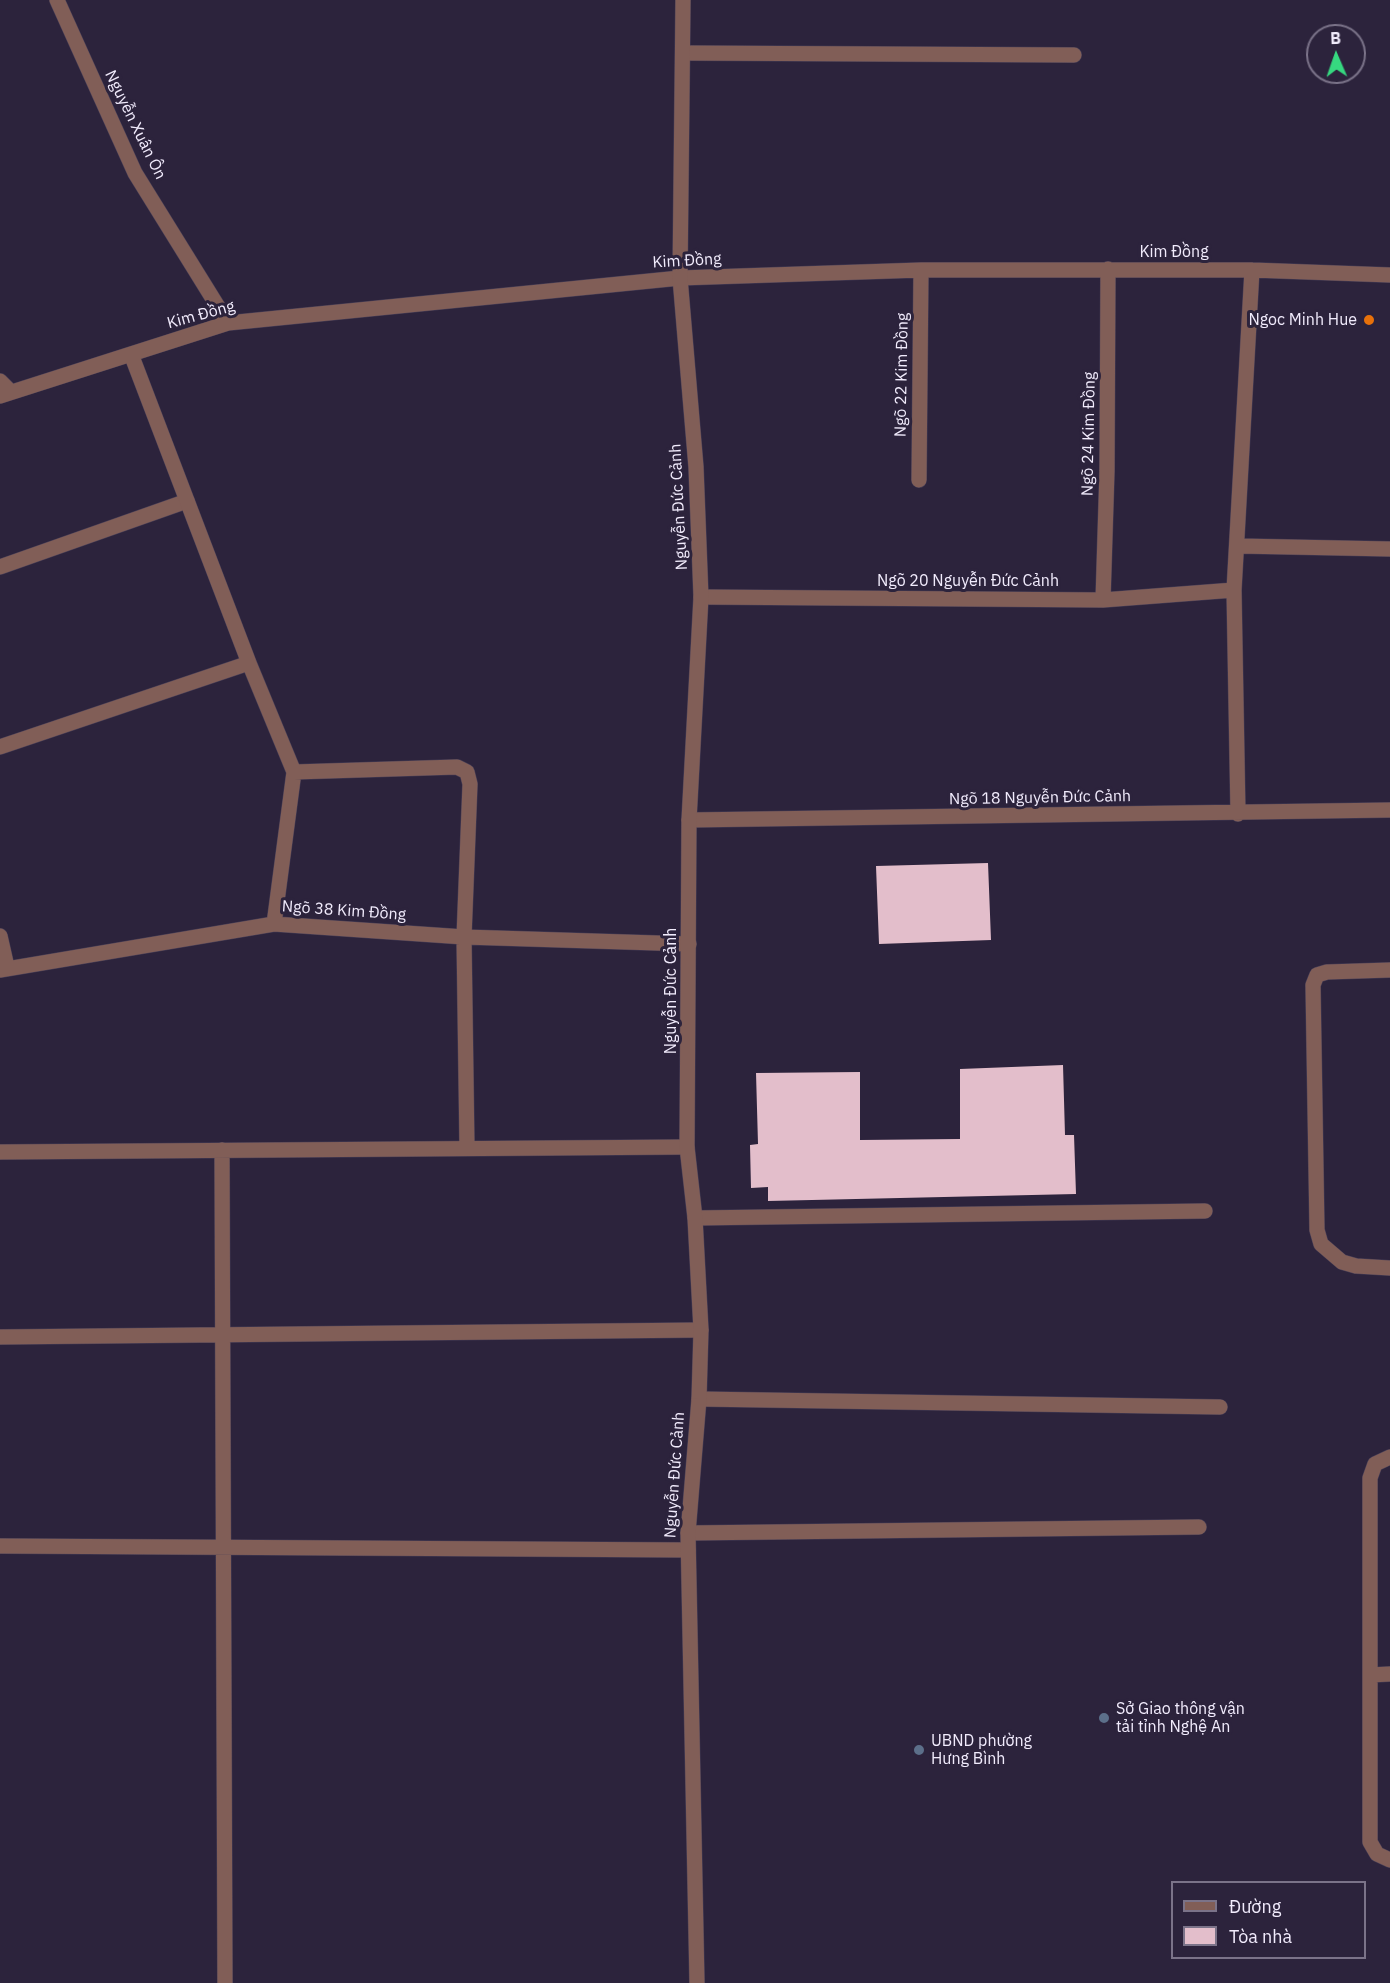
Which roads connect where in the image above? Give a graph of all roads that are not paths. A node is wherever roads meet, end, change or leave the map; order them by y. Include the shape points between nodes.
1 (57, 0) edge
2 (683, 0) edge
3 (683, 53) junction
4 (1074, 55) dead end
5 (1108, 269) junction
6 (921, 270) junction
7 (1252, 270) junction
8 (1390, 275) edge
9 (680, 278) junction
10 (228, 322) junction
11 (131, 354) junction
12 (0, 381) edge
13 (6, 394) edge
14 (919, 480) dead end
15 (187, 501) junction
16 (1239, 546) junction
17 (1390, 549) edge
18 (0, 567) edge
19 (1234, 590) junction
20 (701, 597) junction
21 (1103, 600) junction
22 (249, 663) junction
23 (0, 747) edge
24 (294, 772) junction
25 (1390, 810) edge
26 (1238, 814) junction
27 (689, 820) junction
28 (274, 924) junction
29 (0, 936) edge
30 (464, 937) junction
31 (689, 944) junction
32 (4, 968) edge
33 (1390, 970) edge
34 (687, 1147) junction
35 (467, 1148) junction
36 (222, 1150) junction
37 (0, 1152) edge
38 (1205, 1211) dead end
39 (695, 1218) junction
40 (1390, 1268) edge
41 (701, 1330) junction
42 (222, 1335) junction
43 (0, 1337) edge
44 (699, 1399) junction
45 (1220, 1407) dead end
46 (1390, 1457) edge
47 (1199, 1527) dead end
48 (688, 1533) junction
49 (0, 1546) edge
50 (223, 1547) junction
51 (688, 1550) junction
52 (1390, 1674) edge
53 (1370, 1675) junction
54 (1390, 1860) edge
55 (225, 1983) edge
56 (697, 1983) edge

1 - 10 street, Nguyễn Xuân Ôn via 135,173
2 - 3 street, Nguyễn Đức Cảnh
3 - 4 street
3 - 9 street, Nguyễn Đức Cảnh
5 - 6 street, Kim Đồng
5 - 7 street, Kim Đồng
5 - 21 street, Ngõ 24 Kim Đồng
6 - 9 street, Kim Đồng
6 - 14 street, Ngõ 22 Kim Đồng
7 - 8 street, Kim Đồng
7 - 16 street
9 - 10 street, Kim Đồng
9 - 20 street, Nguyễn Đức Cảnh via 696,467
10 - 11 street, Kim Đồng
11 - 13 street, Kim Đồng
11 - 15 street
12 - 13 street
15 - 18 street
15 - 22 street
16 - 17 street
16 - 19 street
19 - 21 street, Ngõ 20 Nguyễn Đức Cảnh
19 - 26 street
20 - 21 street, Ngõ 20 Nguyễn Đức Cảnh
20 - 27 street, Nguyễn Đức Cảnh
22 - 23 street
22 - 24 street
24 - 28 street
24 - 30 street via 457,767 467,772 470,784
25 - 26 street, Ngõ 18 Nguyễn Đức Cảnh
26 - 27 street, Ngõ 18 Nguyễn Đức Cảnh
27 - 31 street, Nguyễn Đức Cảnh
28 - 30 street, Ngõ 38 Kim Đồng
28 - 32 street, Ngõ 38 Kim Đồng
29 - 32 street
30 - 31 street, Ngõ 38 Kim Đồng
30 - 35 street
31 - 34 street, Nguyễn Đức Cảnh
33 - 40 street via 1327,972 1317,975 1313,985 1317,1230 1321,1244 1342,1262
34 - 35 street
34 - 39 street, Nguyễn Đức Cảnh
35 - 36 street
36 - 37 street
36 - 42 street
38 - 39 street
39 - 41 street, Nguyễn Đức Cảnh
41 - 42 street
41 - 44 street, Nguyễn Đức Cảnh
42 - 43 street
42 - 50 street
44 - 45 street
44 - 48 street, Nguyễn Đức Cảnh
46 - 53 street via 1375,1464 1370,1478
47 - 48 street
48 - 51 street, Nguyễn Đức Cảnh
49 - 50 street
50 - 51 street
50 - 55 street
51 - 56 street, Nguyễn Đức Cảnh
52 - 53 street
53 - 54 street via 1370,1842 1377,1854

